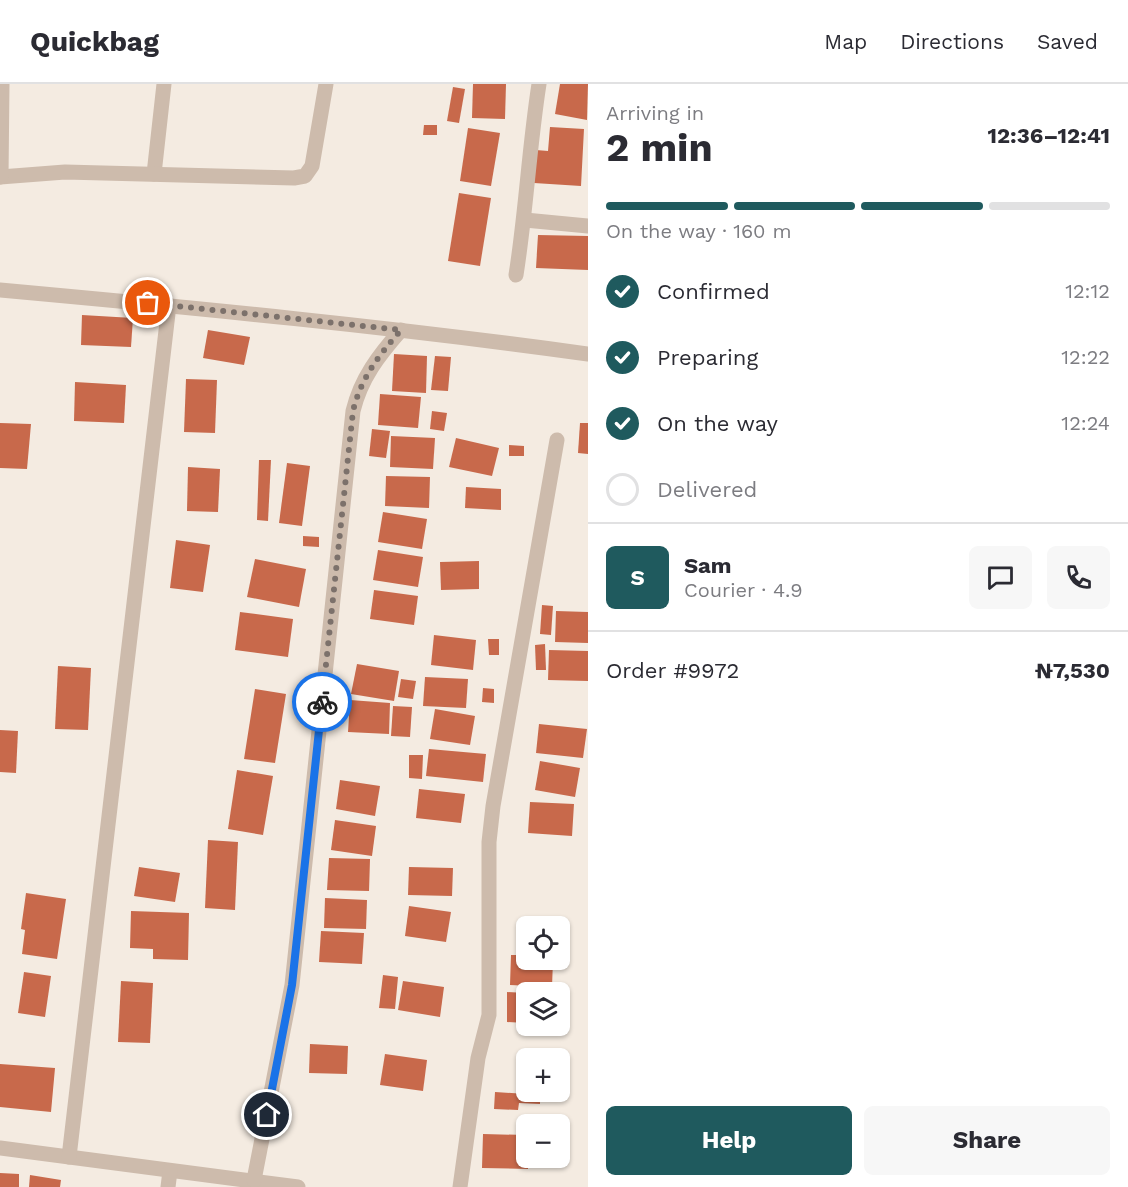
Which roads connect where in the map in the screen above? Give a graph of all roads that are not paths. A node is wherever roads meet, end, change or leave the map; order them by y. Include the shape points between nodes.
1 (2, 84) edge
2 (164, 84) edge
3 (326, 84) edge
4 (539, 84) edge
5 (154, 174) junction
6 (0, 177) edge
7 (525, 220) junction
8 (588, 225) edge
9 (516, 275) dead end
10 (0, 290) edge
11 (169, 305) junction
12 (401, 330) junction
13 (588, 354) edge
14 (557, 440) dead end
15 (0, 1148) edge
16 (69, 1157) junction
17 (170, 1171) junction
18 (254, 1180) junction
19 (168, 1187) edge
20 (298, 1187) edge
21 (460, 1187) edge

1 - 6 street
2 - 5 street
3 - 5 street via 312,166 305,176
4 - 7 street via 529,144
5 - 6 street via 65,172
7 - 8 street
7 - 9 street
10 - 11 street
11 - 12 street
11 - 16 street
12 - 13 street
12 - 18 street via 381,352 359,387 353,411 292,985
14 - 21 street via 493,806 489,842 489,1015 477,1068
15 - 16 street
16 - 17 street
17 - 18 street
17 - 19 street
18 - 20 street

